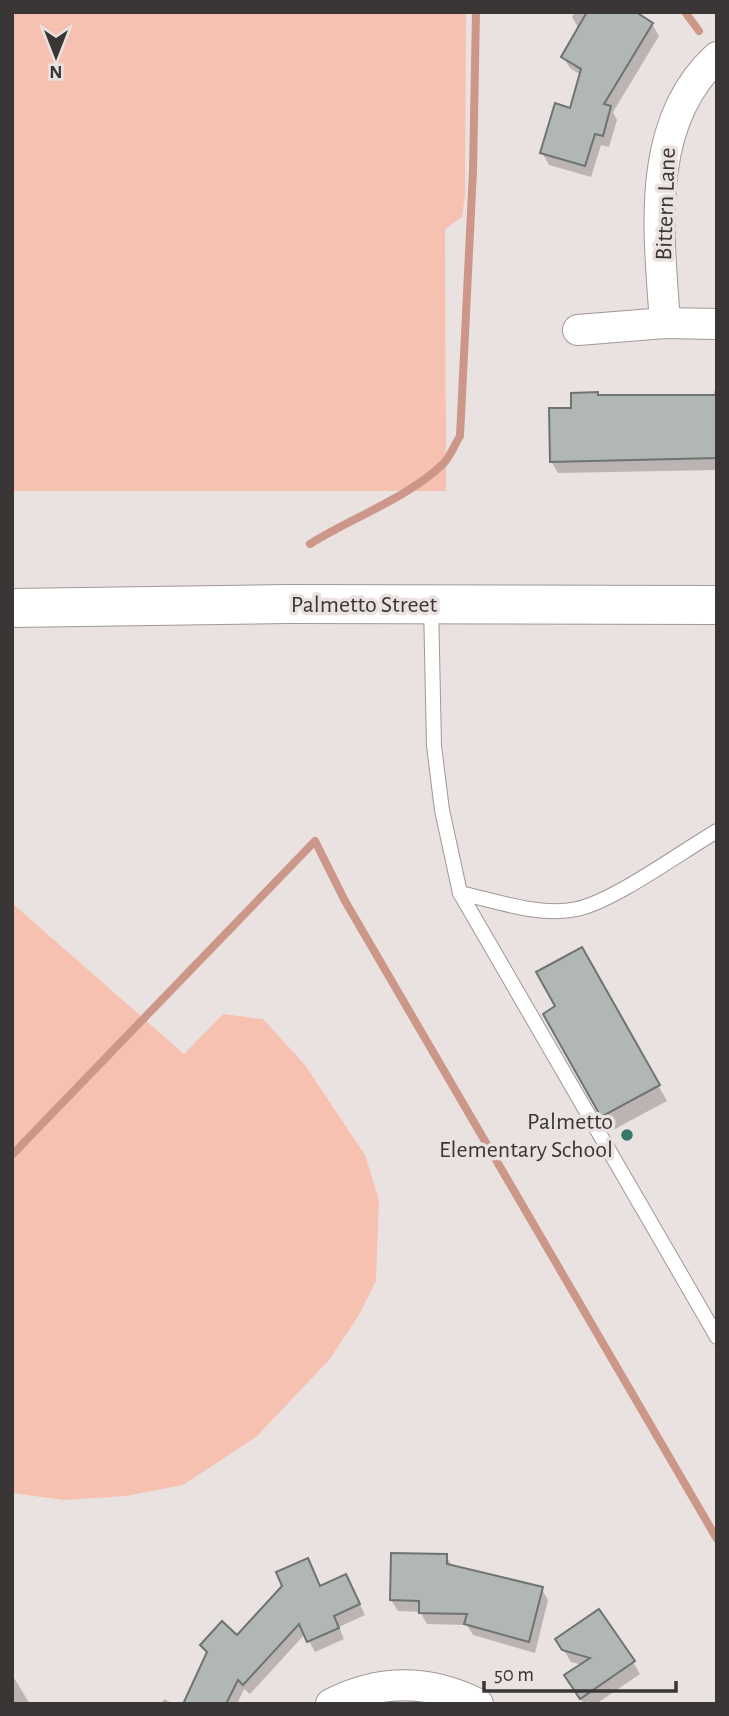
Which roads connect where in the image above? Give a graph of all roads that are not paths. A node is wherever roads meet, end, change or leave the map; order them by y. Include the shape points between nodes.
1 (717, 57) edge
2 (665, 323) junction
3 (717, 324) edge
4 (578, 330) dead end
5 (431, 604) junction
6 (717, 605) edge
7 (12, 608) edge
8 (717, 831) edge
9 (460, 893) junction
10 (717, 1337) edge
11 (331, 1704) edge
12 (478, 1704) edge

1 - 2 street, Bittern Lane via 684,96 666,142 662,178
2 - 3 street
2 - 4 street
5 - 6 main road, Palmetto Street
5 - 7 main road, Palmetto Street
5 - 9 lane via 434,746
8 - 9 lane via 598,902 576,909 534,908
9 - 10 lane
11 - 12 street via 368,1688 413,1684

